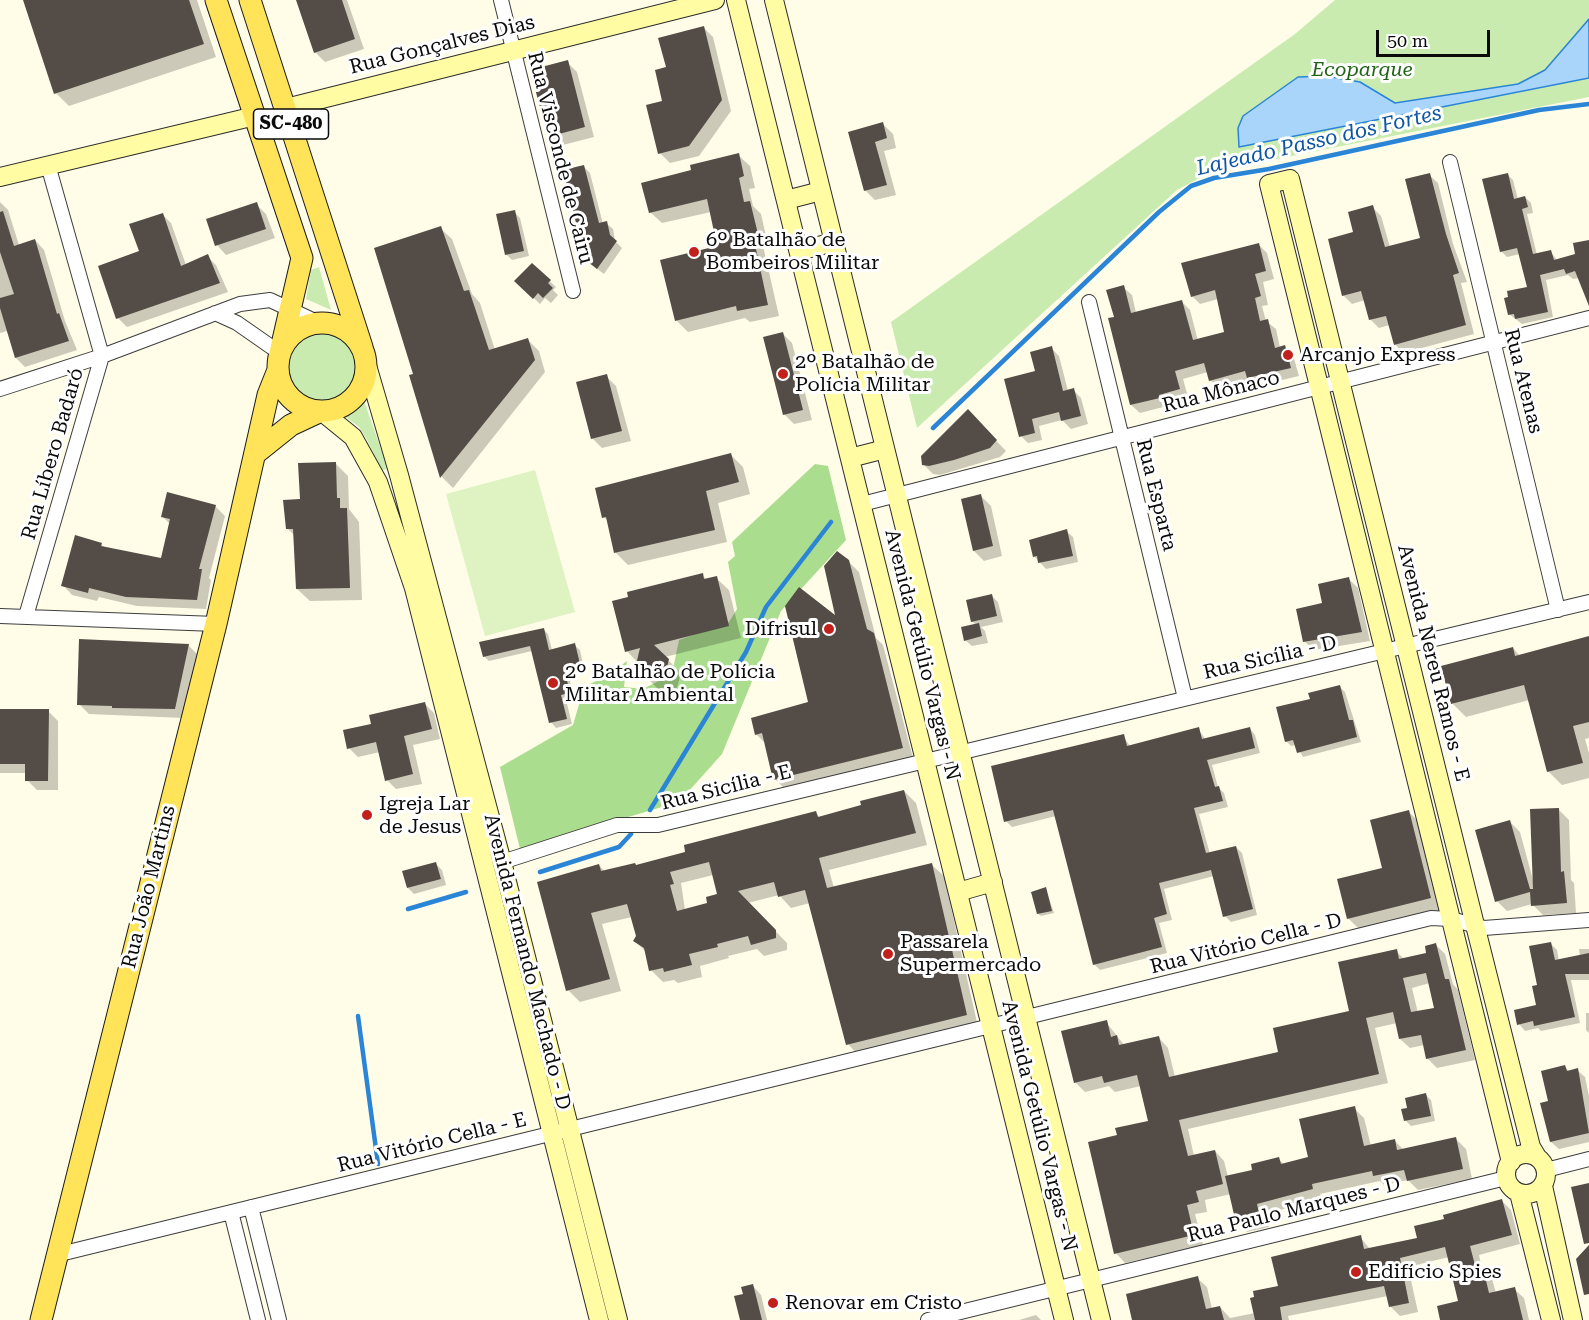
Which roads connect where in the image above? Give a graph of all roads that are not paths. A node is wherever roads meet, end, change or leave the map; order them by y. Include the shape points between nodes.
1 (216, 0) edge
2 (250, 0) edge
3 (501, 0) edge
4 (715, 0) edge
5 (736, 0) edge
6 (774, 0) edge
7 (513, 50) junction
8 (286, 108) junction
9 (255, 116) junction
10 (1450, 162) dead end
11 (48, 165) junction
12 (0, 177) edge
13 (821, 191) junction
14 (786, 200) junction
15 (834, 242) junction
16 (799, 251) junction
17 (1317, 286) junction
18 (573, 291) dead end
19 (1295, 292) junction
20 (1089, 302) dead end
21 (291, 309) junction
22 (214, 313) junction
23 (1589, 318) edge
24 (319, 323) junction
25 (1493, 342) junction
26 (364, 355) junction
27 (102, 356) junction
28 (279, 362) junction
29 (1341, 382) junction
30 (1319, 387) junction
31 (0, 389) edge
32 (321, 411) junction
33 (1122, 437) junction
34 (885, 449) junction
35 (256, 453) junction
36 (850, 458) junction
37 (897, 495) junction
38 (1369, 496) junction
39 (1347, 501) junction
40 (862, 504) junction
41 (412, 555) junction
42 (1589, 602) edge
43 (1558, 609) junction
44 (0, 616) edge
45 (26, 616) junction
46 (216, 624) junction
47 (1406, 645) junction
48 (1384, 650) junction
49 (1185, 698) junction
50 (960, 751) junction
51 (925, 760) junction
52 (502, 862) junction
53 (993, 882) junction
54 (958, 892) junction
55 (1451, 919) junction
56 (1589, 920) edge
57 (1475, 925) junction
58 (1027, 1018) junction
59 (991, 1027) junction
60 (561, 1132) junction
61 (1589, 1159) edge
62 (1508, 1170) junction
63 (1542, 1171) junction
64 (1519, 1193) junction
65 (251, 1208) junction
66 (231, 1212) junction
67 (56, 1255) junction
68 (1092, 1281) junction
69 (1056, 1289) junction
70 (275, 1305) junction
71 (257, 1315) edge
72 (41, 1320) edge
73 (279, 1320) edge
74 (599, 1320) edge
75 (618, 1320) edge
76 (928, 1320) edge
77 (1064, 1320) edge
78 (1101, 1320) edge
79 (1551, 1320) edge
80 (1573, 1320) edge

1 - 9 main road
2 - 8 main road, Avenida Fernando Machado - D / SC-480
3 - 7 street, Rua Visconde de Cairu
4 - 7 street, Rua Gonçalves Dias
5 - 14 street, Avenida Getúlio Vargas - N
6 - 13 street, Avenida Getúlio Vargas - N
7 - 8 street, Rua Gonçalves Dias
7 - 18 street, Rua Visconde de Cairu
8 - 26 main road, Avenida Fernando Machado - D / SC-480
9 - 11 street
9 - 21 main road via 302,258
10 - 25 street, Rua Atenas
11 - 12 street
11 - 27 street, Rua Líbero Badaró
13 - 14 street
13 - 15 street, Avenida Getúlio Vargas - N
14 - 16 street, Avenida Getúlio Vargas - N
15 - 16 street
15 - 34 street, Avenida Getúlio Vargas - N
16 - 36 street, Avenida Getúlio Vargas - N
17 - 19 street
17 - 19 street, Avenida Nereu Ramos - E via 1290,179 1269,184
17 - 29 street, Avenida Nereu Ramos - E
19 - 30 street
20 - 33 street, Rua Esparta
21 - 22 street via 270,300
21 - 24 street
21 - 28 main road
22 - 27 street
22 - 28 street via 237,323
23 - 25 street, Rua Mônaco
24 - 26 main road via 344,328
24 - 28 main road via 302,327 288,338
25 - 29 street, Rua Mônaco
25 - 43 street, Rua Atenas
26 - 32 main road via 365,378 359,391 336,409
26 - 41 street, Avenida Fernando Machado - D
27 - 31 street
27 - 45 street, Rua Líbero Badaró
28 - 32 main road via 284,388 296,403
28 - 35 main road, Rua João Martins
29 - 30 street, Rua Mônaco
29 - 38 street, Avenida Nereu Ramos - E
30 - 33 street, Rua Mônaco
30 - 39 street
32 - 35 main road via 291,425
32 - 41 street, Avenida Fernando Machado - D via 353,437
33 - 37 street, Rua Mônaco
33 - 49 street, Rua Esparta
34 - 36 street
34 - 37 street, Avenida Getúlio Vargas - N
35 - 46 main road, Rua João Martins
36 - 40 street, Avenida Getúlio Vargas - N
37 - 40 street, Rua Mônaco
37 - 50 street, Avenida Getúlio Vargas - N
38 - 39 street
38 - 47 street, Avenida Nereu Ramos - E
39 - 48 street
40 - 51 street, Avenida Getúlio Vargas - N
41 - 52 street, Avenida Fernando Machado - D
41 - 60 street, Avenida Fernando Machado - D via 416,599
42 - 43 street, Rua Sicília - D
43 - 47 street, Rua Sicília - D
44 - 45 street
45 - 46 street
46 - 67 main road, Rua João Martins
47 - 48 street, Rua Sicília - D
47 - 57 street, Avenida Nereu Ramos - E
48 - 49 street, Rua Sicília - D
48 - 55 street
49 - 50 street, Rua Sicília - D
50 - 51 street, Rua Sicília - E
50 - 53 street, Avenida Getúlio Vargas - N
51 - 52 street, Rua Sicília - E via 658,825 617,825
51 - 54 street, Avenida Getúlio Vargas - N
52 - 60 street, Avenida Fernando Machado - D
53 - 54 street
53 - 58 street, Avenida Getúlio Vargas - N
54 - 59 street, Avenida Getúlio Vargas - N
55 - 57 street, Rua Vitório Cella - D
55 - 58 street, Rua Vitório Cella - D via 1431,918
55 - 62 street
56 - 57 street, Rua Vitório Cella - D via 1484,928
57 - 63 street, Avenida Nereu Ramos - E via 1531,1146
58 - 59 street, Rua Vitório Cella - E
58 - 68 street, Avenida Getúlio Vargas - N
59 - 60 street, Rua Vitório Cella - E
59 - 69 street, Avenida Getúlio Vargas - N
60 - 65 street, Rua Vitório Cella - E
60 - 74 street, Avenida Fernando Machado - D
60 - 75 street, Avenida Fernando Machado - D
61 - 63 street
62 - 63 street via 1524,1154
62 - 64 street via 1513,1190
62 - 68 street, Rua Paulo Marques - D
63 - 64 street via 1532,1194
63 - 80 street, Avenida Nereu Ramos - E
64 - 79 street
65 - 66 street, Rua Vitório Cella - E
65 - 70 street
66 - 67 street, Rua Vitório Cella - E
66 - 71 street
67 - 72 main road, Rua João Martins
68 - 69 street, Rua Paulo Marques - D
68 - 78 street, Avenida Getúlio Vargas - N
69 - 76 street, Rua Paulo Marques - D
69 - 77 street, Avenida Getúlio Vargas - N
70 - 71 street
70 - 73 street

